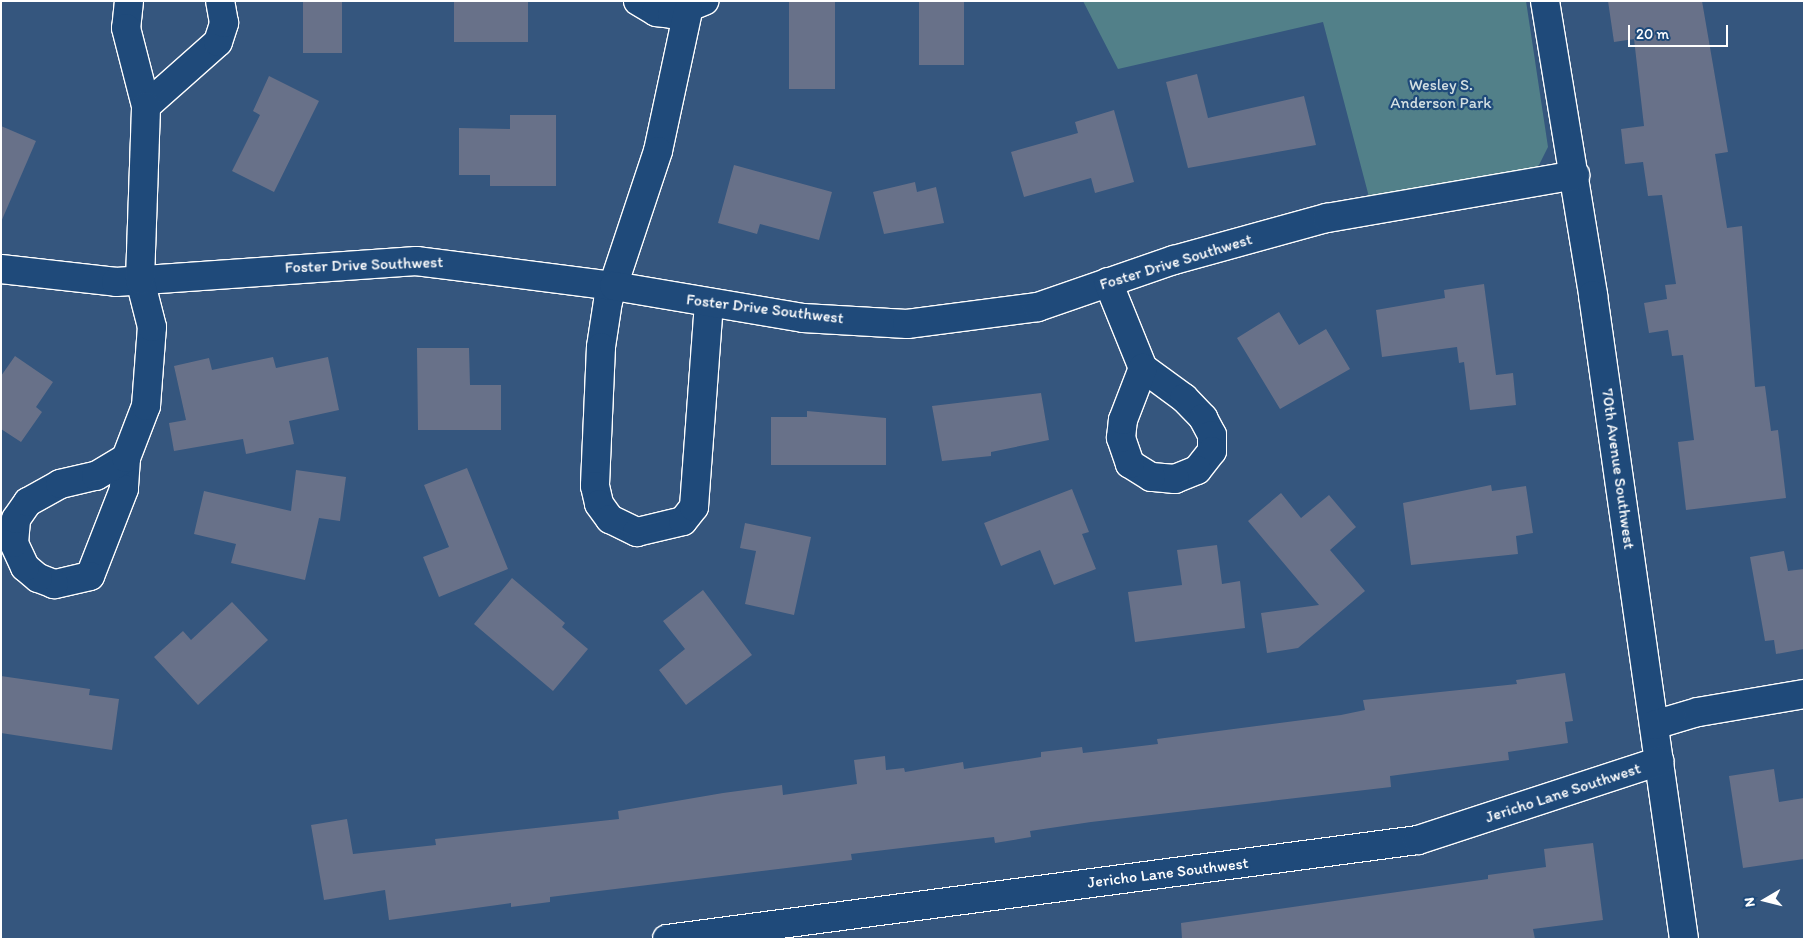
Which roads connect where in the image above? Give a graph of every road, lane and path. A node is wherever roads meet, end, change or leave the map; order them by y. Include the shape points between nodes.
1 (129, 1) edge
2 (220, 1) edge
3 (638, 1) edge
4 (1545, 1) edge
5 (696, 6) edge
6 (146, 106) junction
7 (1575, 175) junction
8 (1, 268) edge
9 (140, 280) junction
10 (1108, 282) junction
11 (614, 286) junction
12 (710, 304) junction
13 (1143, 368) dead end
14 (126, 458) junction
15 (1804, 694) edge
16 (1654, 725) junction
17 (1659, 761) junction
18 (667, 939) edge
19 (1684, 939) edge

1 - 6 street via 126,28
2 - 6 street via 224,23 218,42
3 - 5 street via 656,12
4 - 7 street, 70th Avenue Southwest
5 - 11 street via 658,151
6 - 9 street
7 - 10 street, Foster Drive Southwest via 1327,218
7 - 16 street, 70th Avenue Southwest
8 - 9 street, Foster Drive Southwest via 33,276
9 - 11 street, Foster Drive Southwest via 416,260
9 - 14 street via 152,327 146,406
10 - 12 street, Foster Drive Southwest via 1008,314 907,324 803,318
10 - 13 street
11 - 12 street, Foster Drive Southwest
11 - 12 street via 602,347 594,486 599,504 610,519 637,532 683,521 694,507
14 - 14 street via 124,488 90,576 54,584 38,578 26,567 14,543 16,519 28,502 60,484 96,476
15 - 16 street via 1698,712
16 - 17 street, 70th Avenue Southwest
17 - 18 street, Jericho Lane Southwest via 1418,840
17 - 19 street, 70th Avenue Southwest

